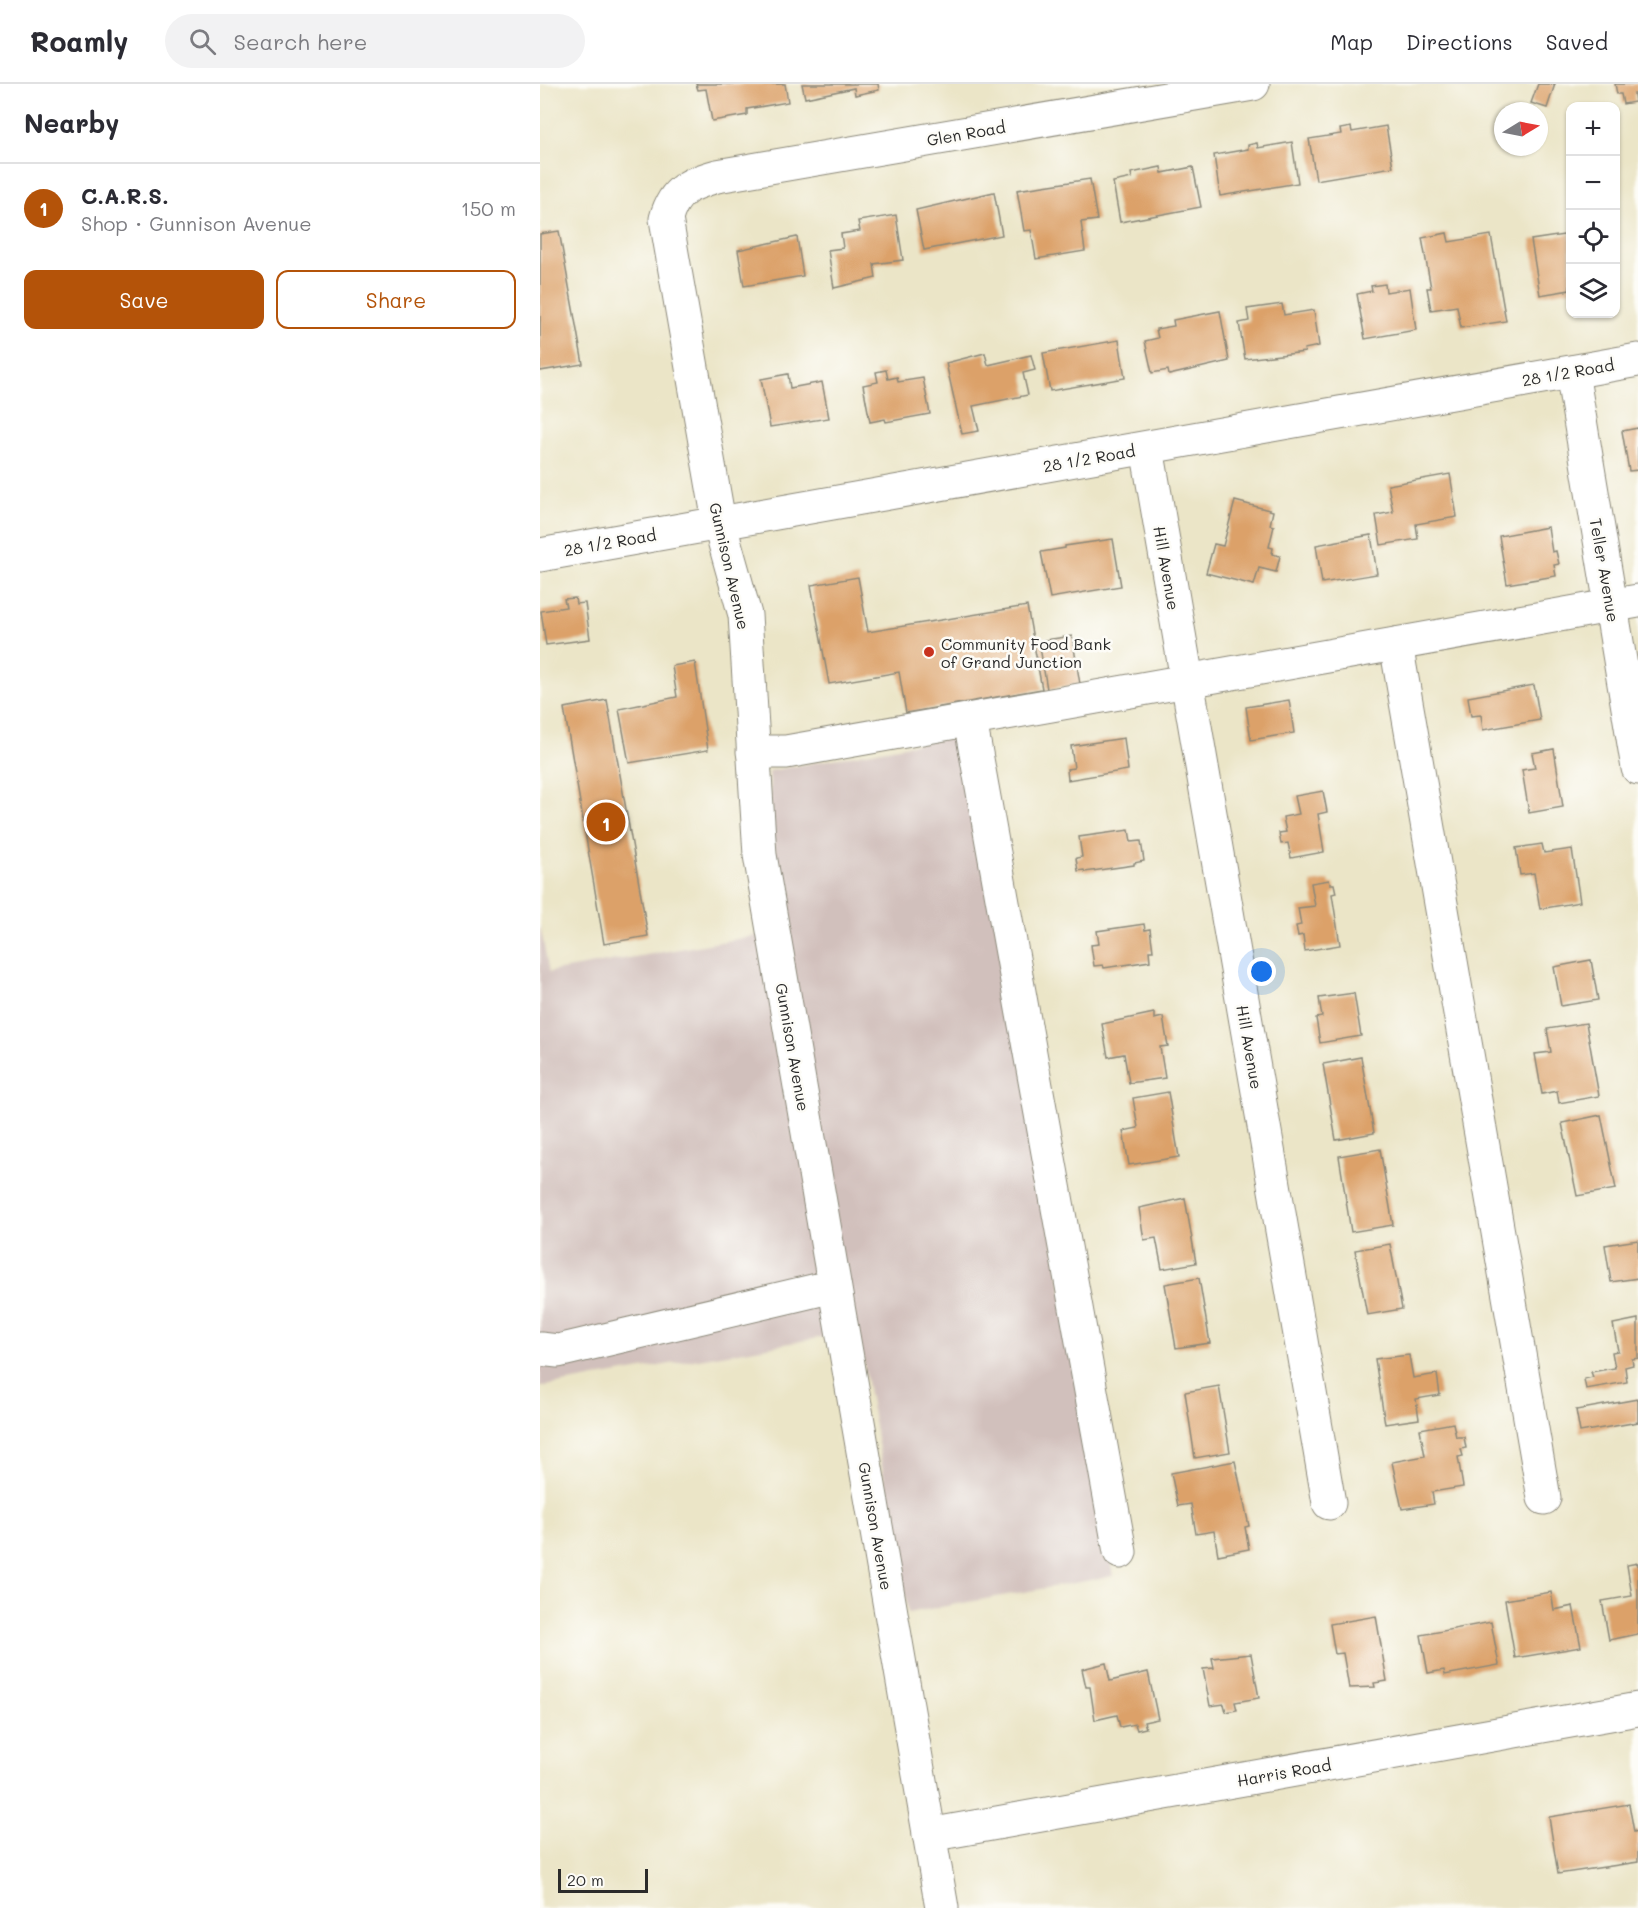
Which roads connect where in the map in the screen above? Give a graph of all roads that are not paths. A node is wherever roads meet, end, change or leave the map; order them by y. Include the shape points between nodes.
1 (1253, 84) edge
2 (682, 190) joint
3 (1638, 360) edge
4 (1572, 372) junction
5 (1147, 448) junction
6 (719, 522) junction
7 (540, 555) edge
8 (1624, 604) edge
9 (1396, 644) junction
10 (1187, 681) junction
11 (970, 720) junction
12 (753, 752) junction
13 (1638, 768) edge
14 (834, 1286) junction
15 (540, 1349) edge
16 (1544, 1498) dead end
17 (1329, 1503) dead end
18 (1120, 1552) dead end
19 (1638, 1709) edge
20 (930, 1835) junction
21 (942, 1908) edge

1 - 2 street, Glen Road via 717,176
2 - 6 street, Gunnison Avenue via 671,201 666,219
3 - 4 street, 28 1/2 Road
4 - 5 street, 28 1/2 Road
4 - 8 street, Teller Avenue
5 - 6 street, 28 1/2 Road
5 - 10 street, Hill Avenue
6 - 7 street, 28 1/2 Road
6 - 12 street, Gunnison Avenue via 745,615
8 - 9 street
8 - 13 street, Teller Avenue
9 - 10 street
9 - 16 street
10 - 11 street
10 - 17 street, Hill Avenue
11 - 12 street via 786,752
11 - 18 street
12 - 14 street, Gunnison Avenue via 760,855
14 - 15 street via 558,1351
14 - 20 street, Gunnison Avenue
19 - 20 street, Harris Road
20 - 21 street, Gunnison Avenue

